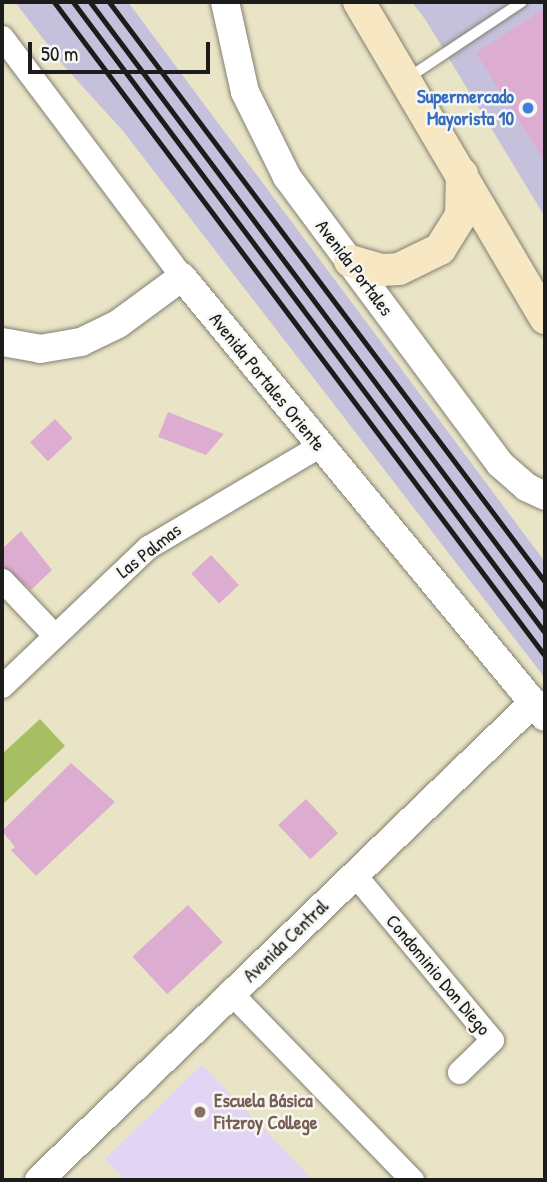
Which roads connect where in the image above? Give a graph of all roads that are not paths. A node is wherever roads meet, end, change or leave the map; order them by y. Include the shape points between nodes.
1 (226, 2) edge
2 (359, 2) edge
3 (522, 2) edge
4 (2, 37) edge
5 (406, 80) junction
6 (461, 173) junction
7 (350, 261) junction
8 (182, 277) junction
9 (545, 318) edge
10 (2, 342) edge
11 (319, 446) junction
12 (545, 496) edge
13 (2, 580) edge
14 (54, 635) junction
15 (2, 686) edge
16 (539, 710) edge
17 (355, 875) junction
18 (232, 994) junction
19 (459, 1072) dead end
20 (39, 1180) edge
21 (412, 1180) edge

1 - 7 street, Avenida Portales via 237,67 258,124 287,177
2 - 5 main road
3 - 5 lane
4 - 8 street, Avenida Portales Oriente
5 - 6 main road
6 - 7 main road via 461,216 440,249 399,269 382,270
6 - 9 main road
7 - 12 street, Avenida Portales via 500,464 526,487
8 - 10 street via 118,324 81,342 40,349
8 - 11 street, Avenida Portales Oriente
11 - 14 street, Las Palmas via 157,540
11 - 16 street, Avenida Portales Oriente
13 - 14 street
14 - 15 street, Las Palmas
16 - 17 street, Avenida Central
17 - 18 street, Avenida Central
17 - 19 street, Condominio Don Diego via 492,1040
18 - 20 street, Avenida Central
18 - 21 street

